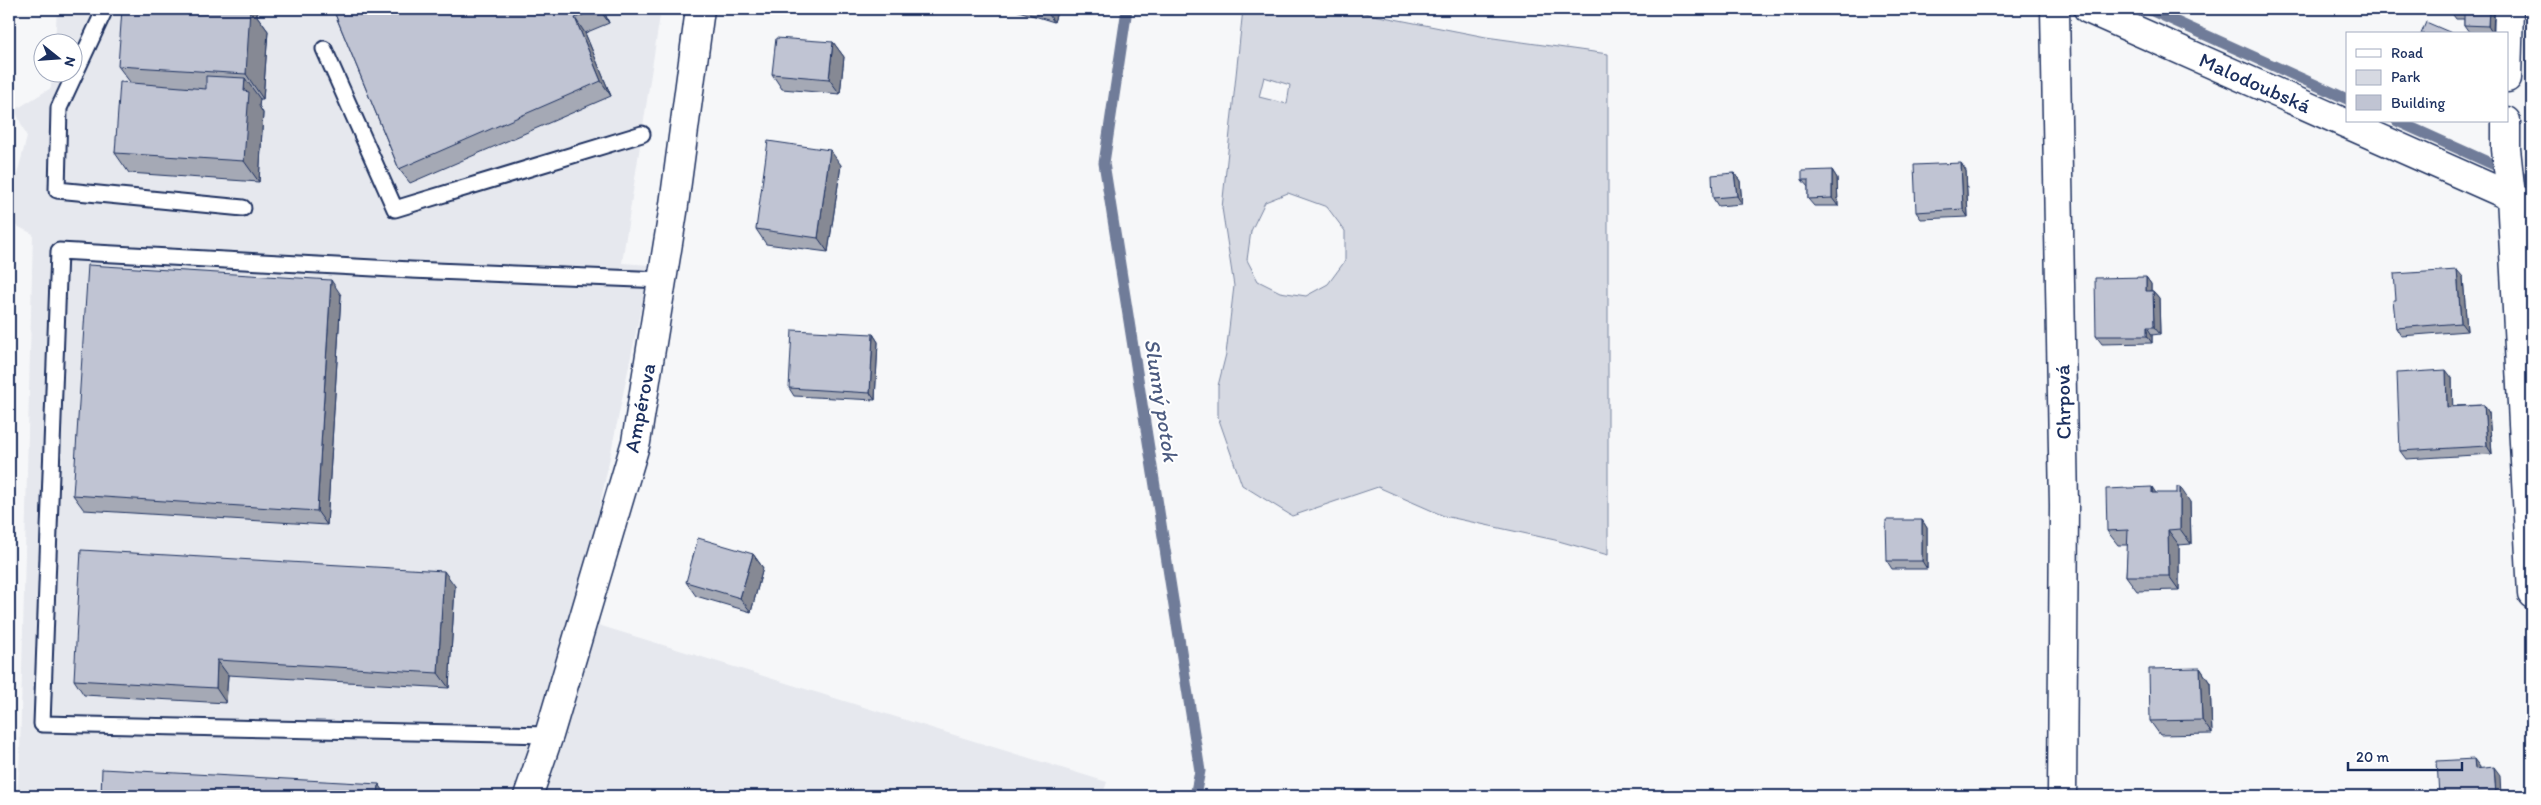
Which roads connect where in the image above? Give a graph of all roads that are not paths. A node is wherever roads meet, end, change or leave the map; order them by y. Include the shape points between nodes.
1 (105, 9) edge
2 (700, 9) edge
3 (2056, 9) edge
4 (2088, 9) edge
5 (2509, 9) edge
6 (2508, 44) edge
7 (324, 49) dead end
8 (2506, 122) edge
9 (642, 134) dead end
10 (2522, 201) edge
11 (243, 208) dead end
12 (662, 280) junction
13 (2532, 594) edge
14 (549, 735) junction
15 (528, 796) edge
16 (2062, 796) edge

1 - 11 lane via 59,108 57,190
2 - 12 street, Ampérova
3 - 16 street, Chrpová via 2064,505
4 - 10 street, Malodoubská
5 - 6 street
7 - 9 lane via 395,210
8 - 10 street via 2506,149
10 - 13 street
12 - 14 street, Ampérova via 636,442
12 - 14 lane via 59,251 42,724
14 - 15 street, Ampérova

